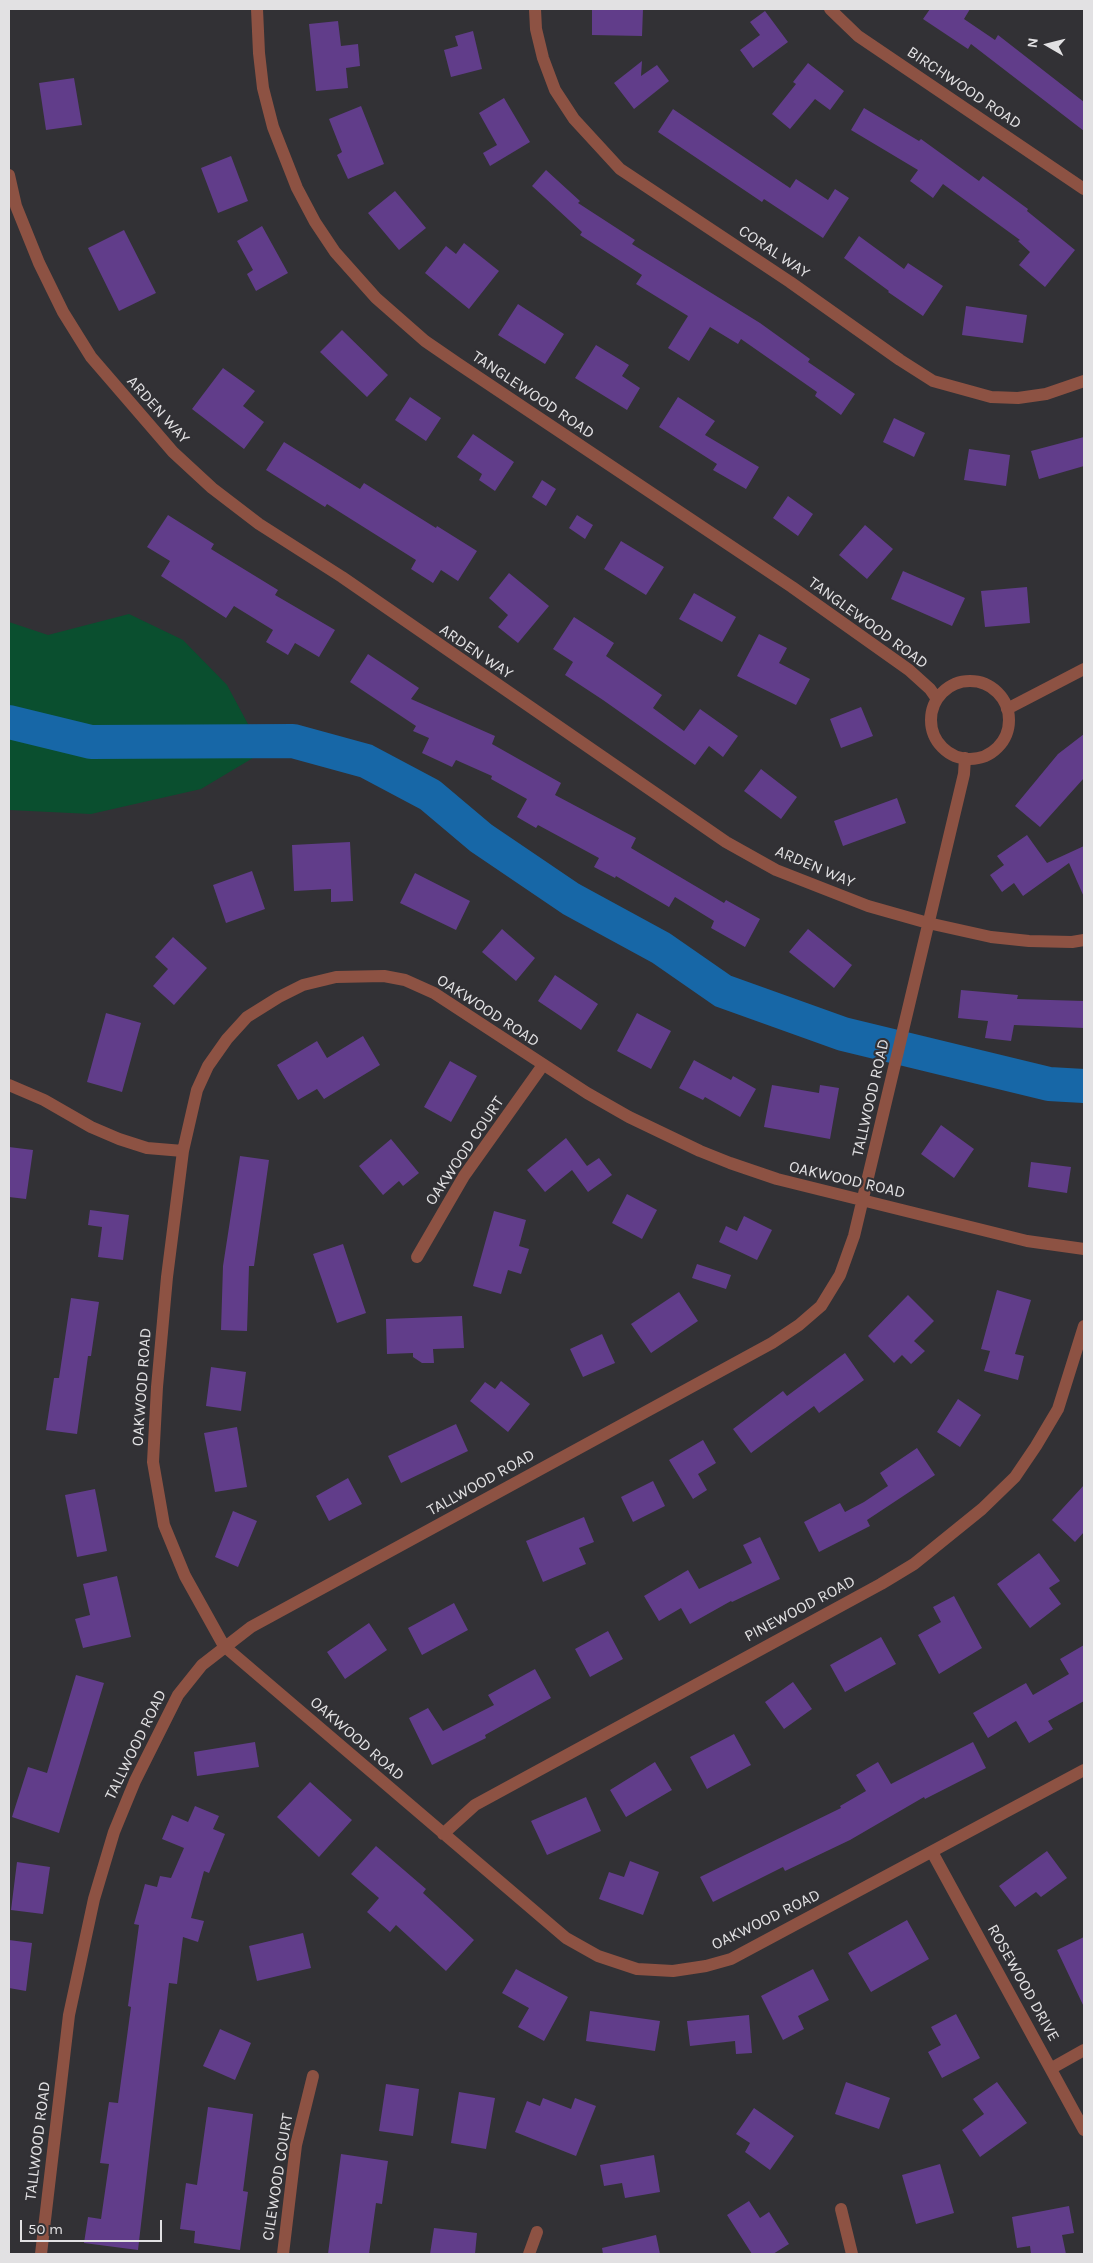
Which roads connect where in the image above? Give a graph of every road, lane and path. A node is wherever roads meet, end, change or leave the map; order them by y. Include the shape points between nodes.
1 (257, 9) edge
2 (535, 9) edge
3 (830, 9) edge
4 (9, 175) edge
5 (1084, 189) edge
6 (1084, 381) edge
7 (1084, 668) edge
8 (937, 698) junction
9 (1007, 709) junction
10 (964, 758) junction
11 (928, 923) junction
12 (1084, 940) edge
13 (543, 1065) junction
14 (9, 1085) edge
15 (183, 1151) junction
16 (863, 1200) junction
17 (1084, 1249) edge
18 (417, 1257) dead end
19 (1084, 1326) edge
20 (224, 1646) junction
21 (1084, 1770) edge
22 (443, 1834) junction
23 (932, 1852) junction
24 (1084, 2050) edge
25 (1052, 2068) junction
26 (313, 2076) dead end
27 (1084, 2130) edge
28 (841, 2209) dead end
29 (537, 2232) dead end
30 (41, 2254) edge
31 (283, 2254) edge
32 (529, 2254) edge
33 (852, 2254) edge

1 - 8 street, TANGLEWOOD ROAD via 263,88 273,127 297,188 334,252 376,298 425,341 806,597 909,670
2 - 6 street, CORAL WAY via 543,58 556,90 574,119 620,169 900,360 933,381 991,397 1046,394
3 - 5 street, BIRCHWOOD ROAD via 858,36
4 - 11 street, ARDEN WAY via 16,206 39,263 63,312 91,357 172,452 212,488 258,524 342,577 726,842 776,870 820,888
7 - 9 street
8 - 9 street via 946,689 969,680 993,688
8 - 10 street via 932,710 934,735 941,746
9 - 10 street via 1008,727 1000,745 990,754
10 - 11 street, TALLWOOD ROAD via 964,774
11 - 12 street, ARDEN WAY via 1029,942
11 - 16 street, TALLWOOD ROAD
13 - 15 street, OAKWOOD ROAD via 448,1002 405,980 366,975 336,977 304,985 278,997 247,1017 227,1039 196,1090
13 - 16 street, OAKWOOD ROAD via 629,1117 700,1151 777,1179
13 - 18 street, OAKWOOD COURT via 464,1176
14 - 15 street via 119,1139 147,1148
15 - 20 street, OAKWOOD ROAD via 167,1277 153,1462 164,1525 185,1576
16 - 17 street, OAKWOOD ROAD via 1027,1241
16 - 20 street, TALLWOOD ROAD via 840,1275 821,1306 799,1325 772,1343 251,1627
19 - 22 street, PINEWOOD ROAD via 1058,1409 1015,1476 982,1509 914,1564 474,1805
20 - 22 street, OAKWOOD ROAD
20 - 30 street, TALLWOOD ROAD via 202,1664 178,1695 135,1781 114,1832 94,1900 69,2016
21 - 23 street, OAKWOOD ROAD
22 - 23 street, OAKWOOD ROAD via 566,1938 598,1956 637,1969 673,1971 731,1959
23 - 25 street, ROSEWOOD DRIVE
24 - 25 street
25 - 27 street, ROSEWOOD DRIVE
26 - 31 street, CILEWOOD COURT via 296,2145
28 - 33 street
29 - 32 street

